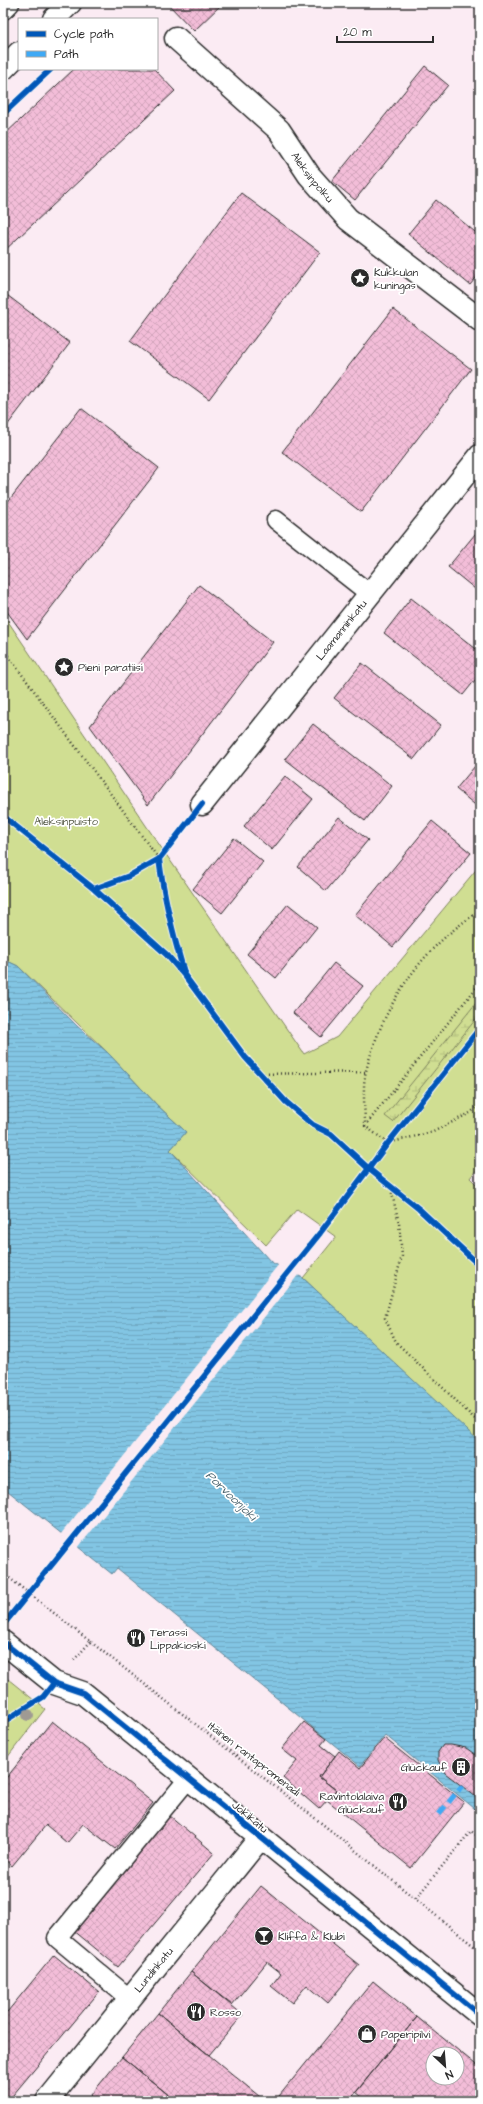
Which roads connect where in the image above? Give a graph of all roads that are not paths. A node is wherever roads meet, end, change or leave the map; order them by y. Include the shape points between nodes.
1 (8, 3) edge
2 (70, 3) edge
3 (3, 8) edge
4 (55, 18) edge
5 (176, 38) dead end
6 (18, 54) edge
7 (3, 69) edge
8 (480, 320) edge
9 (480, 456) edge
10 (276, 520) dead end
11 (370, 594) junction
12 (202, 804) dead end
13 (3, 1642) edge
14 (188, 1779) junction
15 (260, 1838) junction
16 (130, 1999) junction
17 (480, 2015) edge
18 (47, 2101) edge

1 - 3 street
2 - 4 street
5 - 8 street, Aleksinpolku via 279,130 309,175 348,219
6 - 7 street
9 - 11 street, Laamanninkatu
10 - 11 lane
11 - 12 street, Laamanninkatu
13 - 14 street, Jokikatu via 54,1684 83,1693
14 - 15 street, Jokikatu
14 - 16 lane via 57,1938
15 - 16 street, Lundinkatu
15 - 17 street, Jokikatu
16 - 18 street, Lundinkatu

